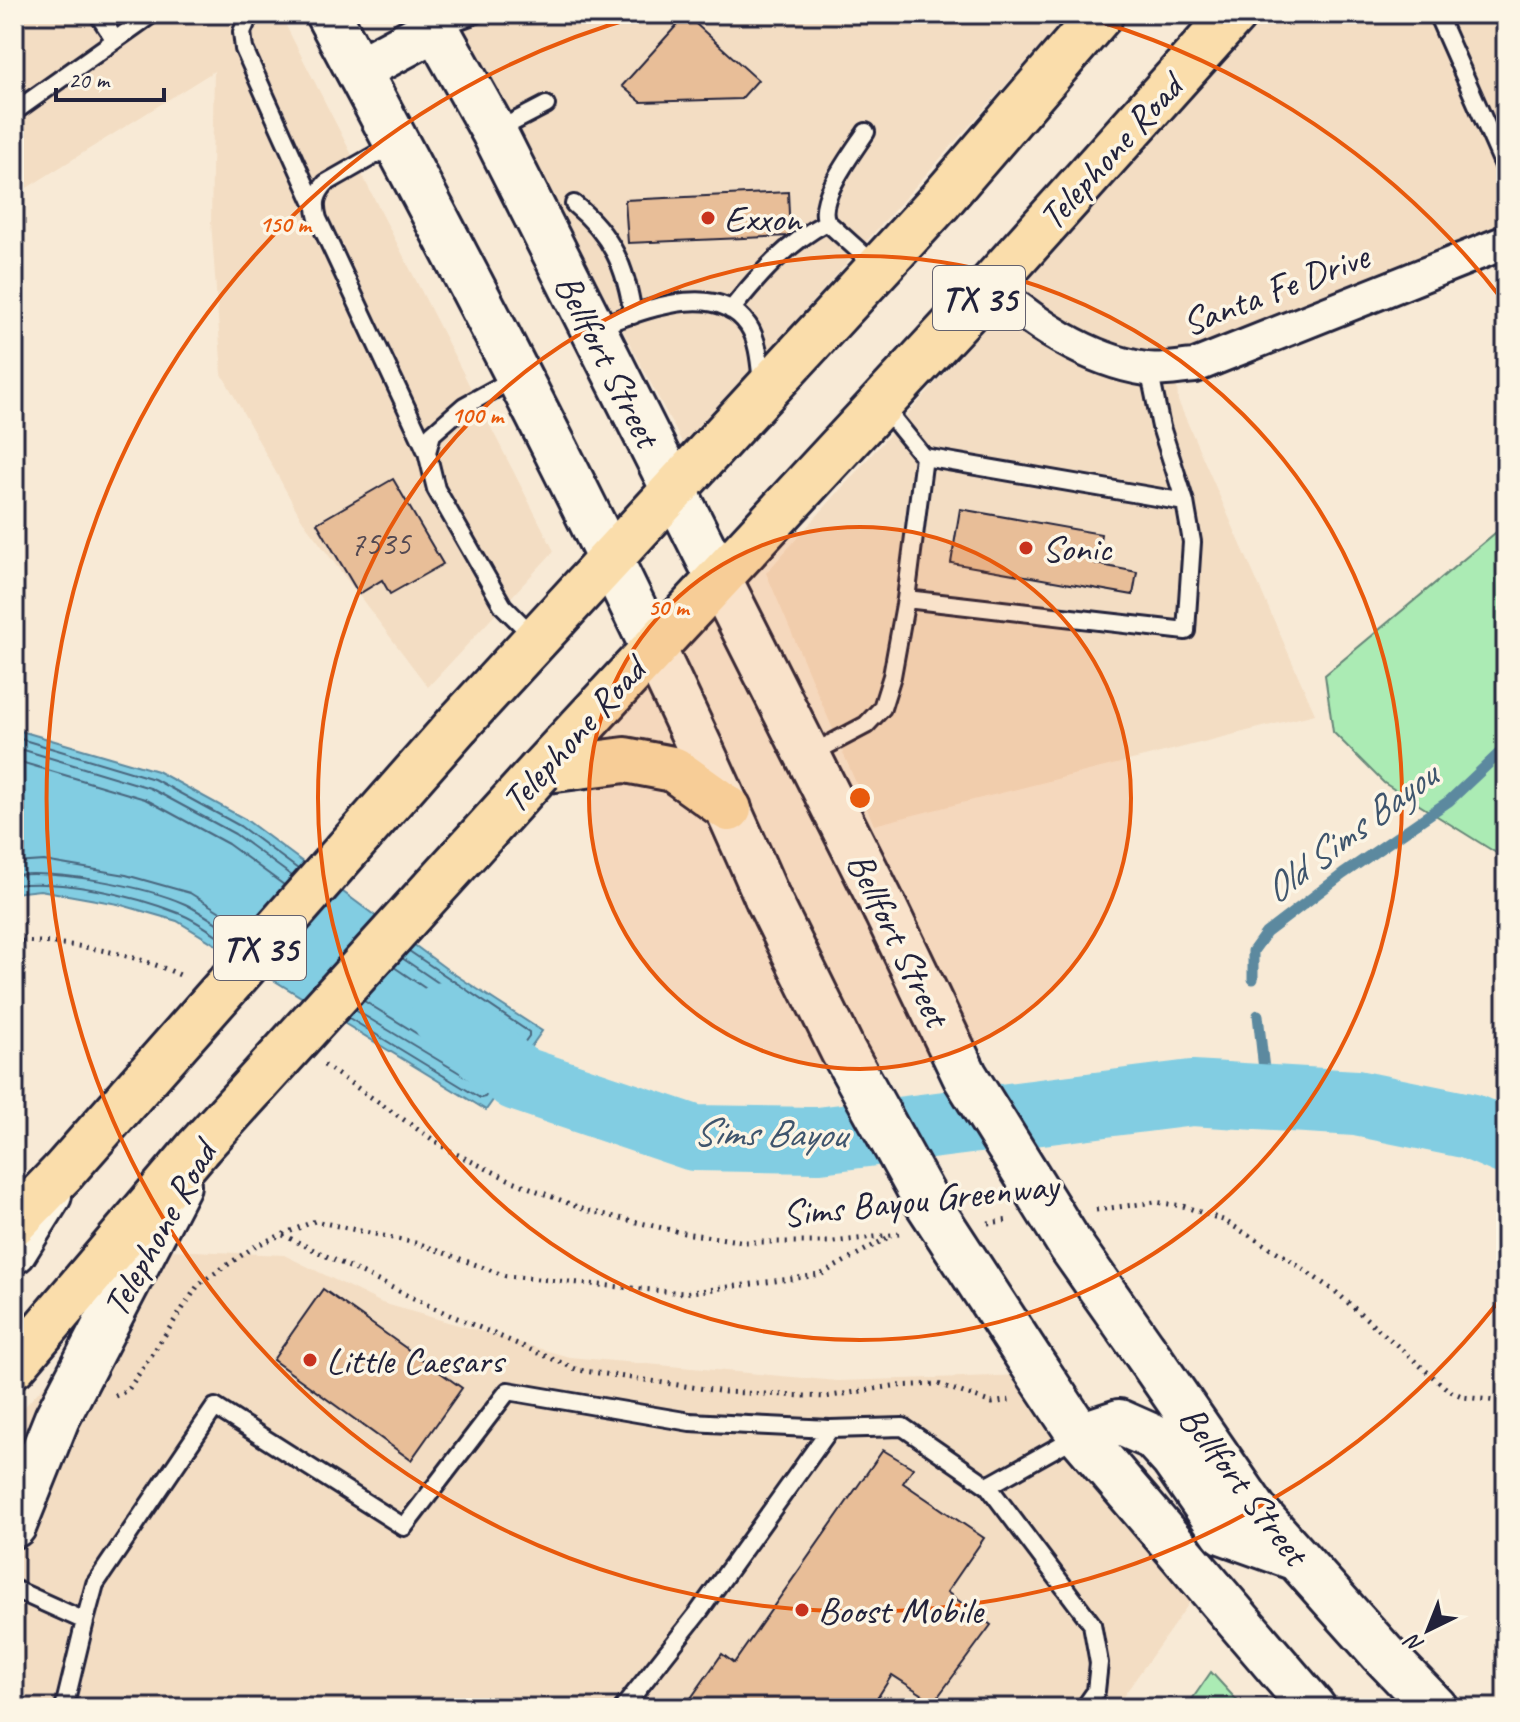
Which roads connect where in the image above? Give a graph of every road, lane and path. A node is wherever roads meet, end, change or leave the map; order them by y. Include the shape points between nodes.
1 (98, 14) edge
2 (152, 14) edge
3 (250, 14) edge
4 (328, 14) edge
5 (476, 14) edge
6 (1101, 14) edge
7 (1234, 14) edge
8 (1437, 14) edge
9 (432, 21) edge
10 (115, 40) junction
11 (358, 70) junction
12 (546, 105) dead end
13 (14, 112) edge
14 (494, 132) junction
15 (866, 132) dead end
16 (396, 143) junction
17 (1506, 170) edge
18 (314, 204) junction
19 (574, 204) dead end
20 (827, 222) junction
21 (1506, 242) edge
22 (878, 268) junction
23 (990, 286) junction
24 (731, 310) junction
25 (633, 315) junction
26 (592, 328) junction
27 (1149, 369) junction
28 (517, 377) junction
29 (763, 394) junction
30 (881, 404) junction
31 (427, 452) junction
32 (924, 457) junction
33 (674, 491) junction
34 (1185, 502) junction
35 (611, 558) junction
36 (719, 579) junction
37 (906, 599) junction
38 (536, 639) junction
39 (653, 647) junction
40 (808, 756) junction
41 (540, 771) junction
42 (729, 809) junction
43 (14, 941) edge
44 (192, 981) dead end
45 (323, 1063) dead end
46 (198, 1148) junction
47 (63, 1172) junction
48 (1093, 1210) dead end
49 (1015, 1220) dead end
50 (14, 1223) edge
51 (984, 1224) dead end
52 (907, 1233) dead end
53 (282, 1235) junction
54 (891, 1235) junction
55 (14, 1251) edge
56 (14, 1365) edge
57 (1039, 1374) junction
58 (103, 1402) dead end
59 (1506, 1402) edge
60 (830, 1429) junction
61 (1080, 1435) junction
62 (988, 1486) junction
63 (14, 1525) edge
64 (1297, 1558) junction
65 (14, 1589) edge
66 (85, 1621) junction
67 (64, 1708) edge
68 (623, 1708) edge
69 (1084, 1708) edge
70 (1313, 1708) edge
71 (1435, 1708) edge

1 - 10 lane
2 - 10 lane
3 - 18 lane via 242,32 244,49
4 - 11 main road
5 - 9 lane
6 - 22 main road, TX 35
7 - 23 main road, Telephone Road / TX 35
8 - 17 lane
9 - 11 main road
9 - 14 main road, Bellfort Street
10 - 13 lane
11 - 16 main road
12 - 14 lane
14 - 26 main road, Bellfort Street
15 - 20 lane via 823,206
16 - 18 lane via 326,183
16 - 28 main road
18 - 31 lane
19 - 25 lane via 609,239
20 - 22 lane
20 - 24 lane via 783,252
21 - 27 street, Santa Fe Drive via 1195,366
22 - 29 main road, TX 35
23 - 27 street, Santa Fe Drive via 1027,317 1105,360
23 - 30 main road, Telephone Road / TX 35
24 - 25 lane via 705,300
24 - 29 lane via 749,326
25 - 26 lane
26 - 33 main road, Bellfort Street
27 - 34 lane
28 - 31 lane via 464,406 432,434
28 - 35 main road
29 - 33 main road, TX 35
30 - 32 lane
30 - 36 main road, Telephone Road / TX 35
31 - 38 lane via 436,489 503,606
32 - 34 lane
32 - 37 lane
33 - 35 main road, TX 35
33 - 36 main road, Bellfort Street
34 - 37 lane via 1192,542 1186,631
35 - 38 main road, TX 35
35 - 39 main road
36 - 39 main road, Telephone Road / TX 35
36 - 40 main road, Bellfort Street
37 - 40 lane via 882,708 866,725
38 - 47 main road, TX 35, bridge
39 - 41 main road, Telephone Road / TX 35
39 - 42 main road
40 - 64 main road, Bellfort Street, bridge via 965,1076 1071,1246 1255,1511
41 - 42 main road via 625,760 673,769
41 - 46 main road, Telephone Road / TX 35, bridge
42 - 57 main road, bridge via 843,1051 925,1199
43 - 44 path via 111,953
45 - 54 path, Sims Bayou Greenway via 448,1150 585,1210 746,1242 833,1242
46 - 56 main road, TX 35
46 - 63 main road, Telephone Road via 57,1418
47 - 50 main road, TX 35
47 - 55 main road
48 - 59 path, Sims Bayou Greenway via 1155,1202 1223,1220 1337,1293 1448,1390
49 - 51 path, Sims Bayou Greenway
52 - 54 path, Sims Bayou Greenway
53 - 54 path via 315,1221 420,1244 506,1276 684,1293 820,1275
53 - 57 path via 578,1370 725,1392 825,1397 938,1384 992,1403 1019,1399
53 - 58 path via 257,1245 199,1284 128,1390
57 - 61 main road
60 - 62 lane via 903,1427
60 - 66 lane via 690,1422 508,1391 404,1527 215,1407 95,1584
60 - 68 lane
61 - 62 lane
61 - 64 main road via 1119,1422 1153,1437 1224,1532
61 - 70 main road
62 - 69 lane via 1092,1624 1099,1663 1096,1691
64 - 71 main road, Bellfort Street
65 - 66 lane
66 - 67 lane

